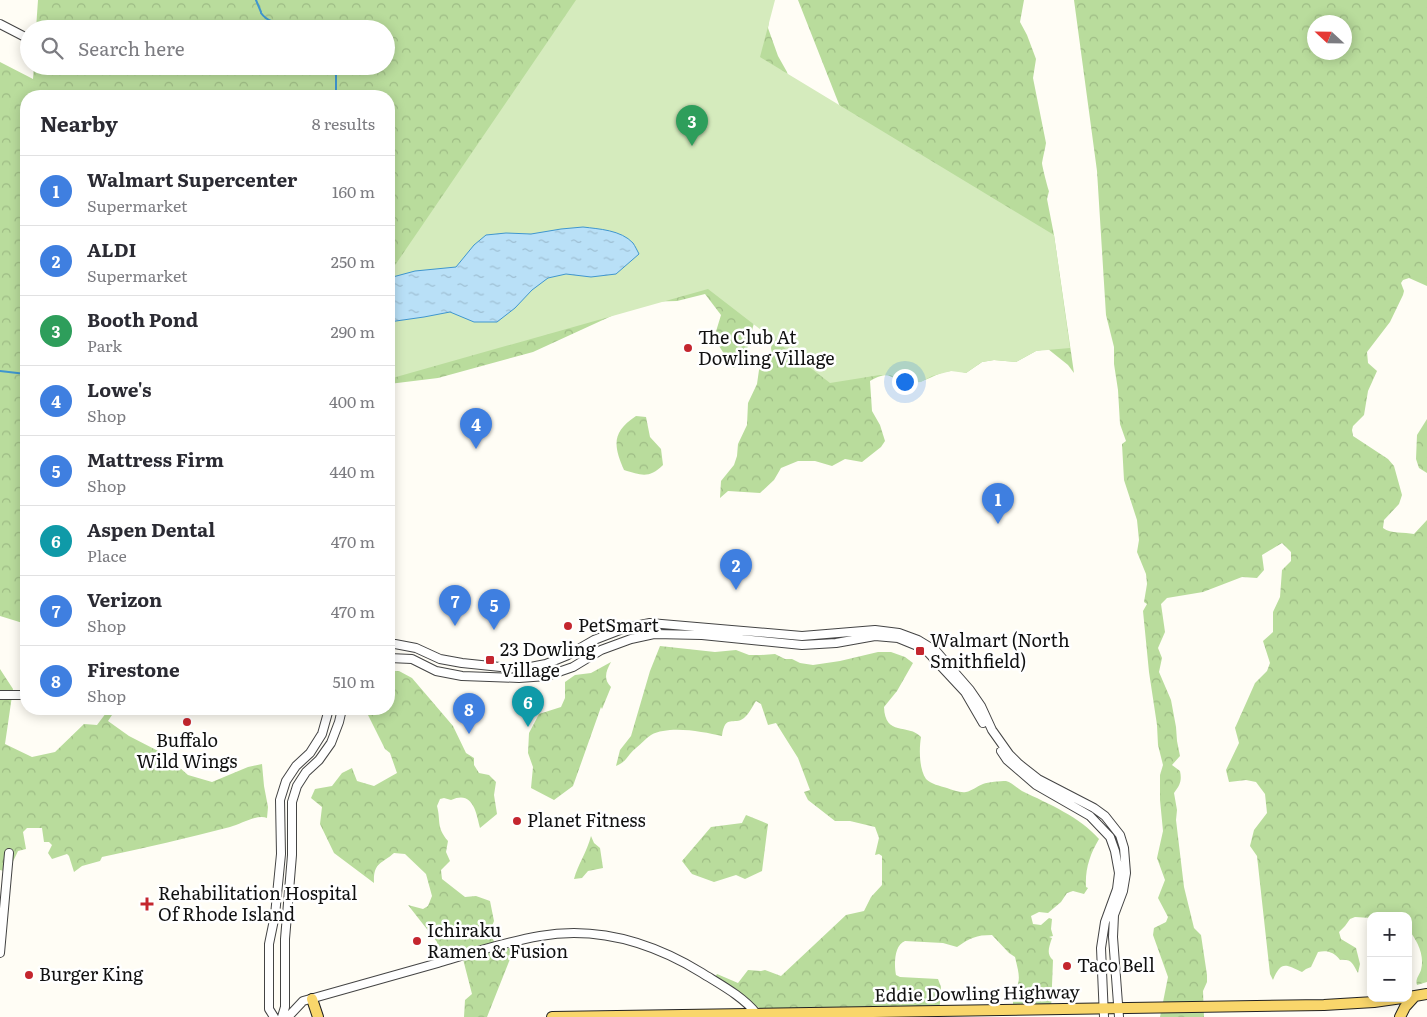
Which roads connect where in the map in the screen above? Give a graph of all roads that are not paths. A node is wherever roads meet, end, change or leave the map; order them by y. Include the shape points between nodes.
1 (0, 24) edge
2 (20, 35) edge
3 (395, 644) edge
4 (395, 658) edge
5 (0, 695) edge
6 (20, 695) edge
7 (327, 715) edge
8 (341, 715) edge
9 (9, 853) dead end
10 (1102, 937) junction
11 (1113, 937) junction
12 (0, 953) edge
13 (1427, 994) edge
14 (1412, 997) edge
15 (312, 999) junction
16 (1374, 1002) edge
17 (1408, 1002) edge
18 (1103, 1012) edge
19 (1118, 1012) edge
20 (756, 1015) edge
21 (274, 1017) edge
22 (282, 1017) edge
23 (288, 1017) edge
24 (318, 1017) edge
25 (552, 1017) edge
26 (1400, 1017) edge

1 - 2 street
3 - 11 street via 462,664 520,669 546,664 617,631 650,623 802,636 875,630 898,632 918,640 936,651 970,690 992,730 1019,764 1038,779 1094,808 1120,835 1126,873 1114,915
4 - 10 street via 412,659 436,670 462,676 519,678 547,676 572,667 601,650 654,634 702,635 802,645 875,636 898,638 925,649 965,692 1007,760 1036,785 1090,816 1110,837 1119,873
5 - 6 street
7 - 21 street via 322,734 286,781 280,800 281,854 269,944 269,1009
8 - 22 street via 331,743 306,772 292,802 285,1007
9 - 12 street
10 - 11 street
10 - 18 street
11 - 19 street
13 - 14 main road
15 - 20 street via 518,940 560,933 586,933 617,937 652,947 746,1001
15 - 23 street via 303,1001
15 - 24 main road
16 - 19 main road, Eddie Dowling Highway
17 - 26 main road
18 - 19 main road, Eddie Dowling Highway
18 - 20 main road, Eddie Dowling Highway
20 - 25 main road, Eddie Dowling Highway

